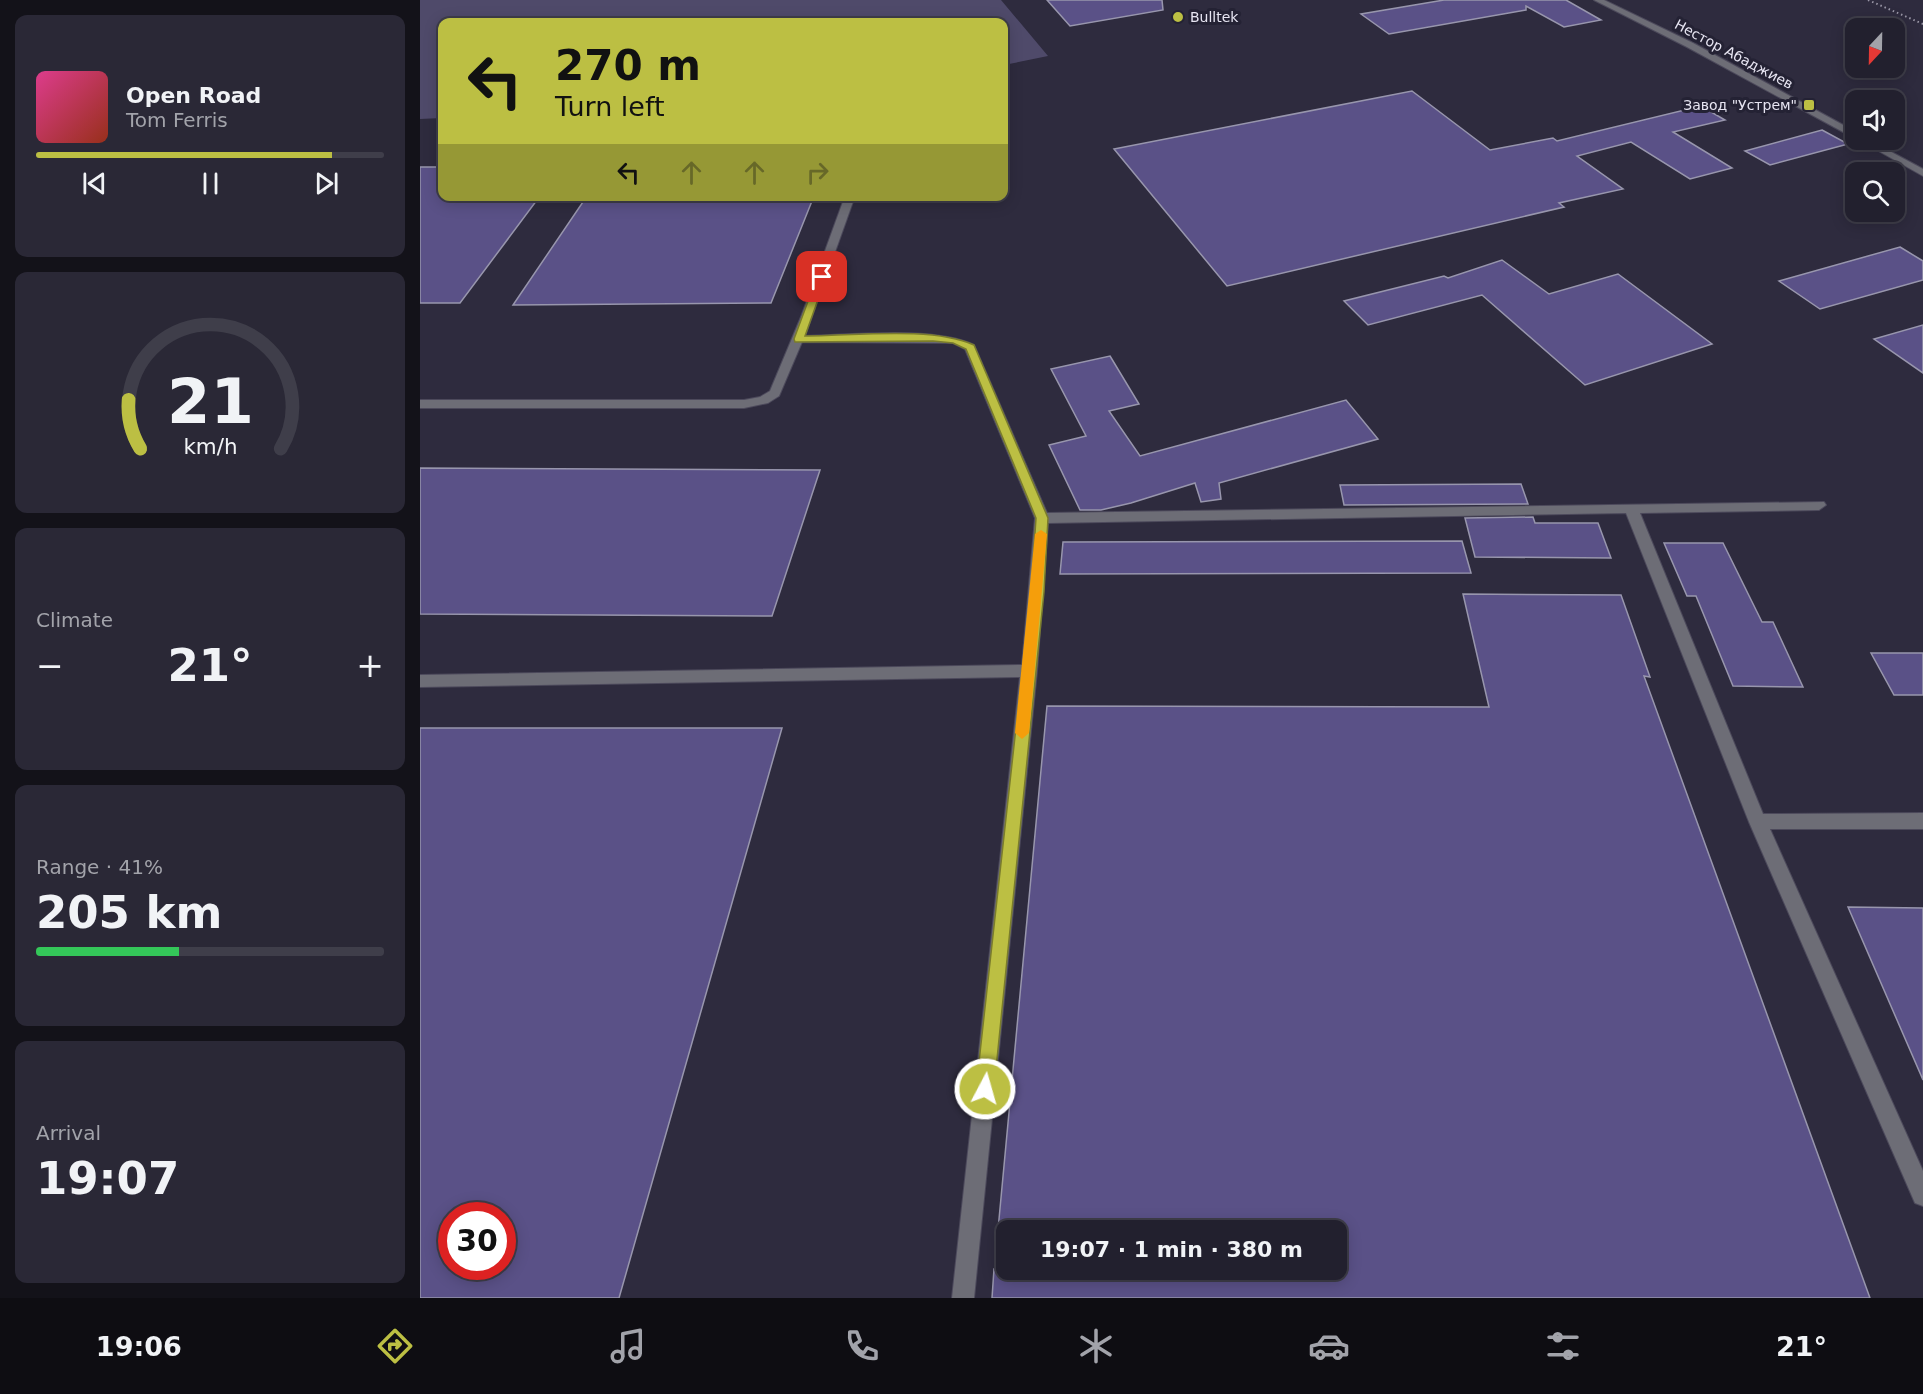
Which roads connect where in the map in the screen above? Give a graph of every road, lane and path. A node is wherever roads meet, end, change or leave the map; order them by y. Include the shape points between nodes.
1 (1598, 0) edge
2 (1845, 129) edge
3 (1881, 150) edge
4 (1923, 173) edge
5 (848, 201) edge
6 (799, 339) junction
7 (420, 404) edge
8 (1819, 505) dead end
9 (1632, 510) junction
10 (1042, 518) junction
11 (1029, 670) junction
12 (420, 681) edge
13 (1923, 821) edge
14 (1758, 822) junction
15 (1923, 1195) edge
16 (963, 1298) edge

1 - 2 street, Нестор Абаджиев
3 - 4 street
5 - 6 street
6 - 7 street via 775,393 744,404
6 - 10 street via 933,338 955,340 970,347
8 - 9 street
9 - 10 street
9 - 14 street
10 - 11 street
11 - 12 street
11 - 16 street
13 - 14 street
14 - 15 street

